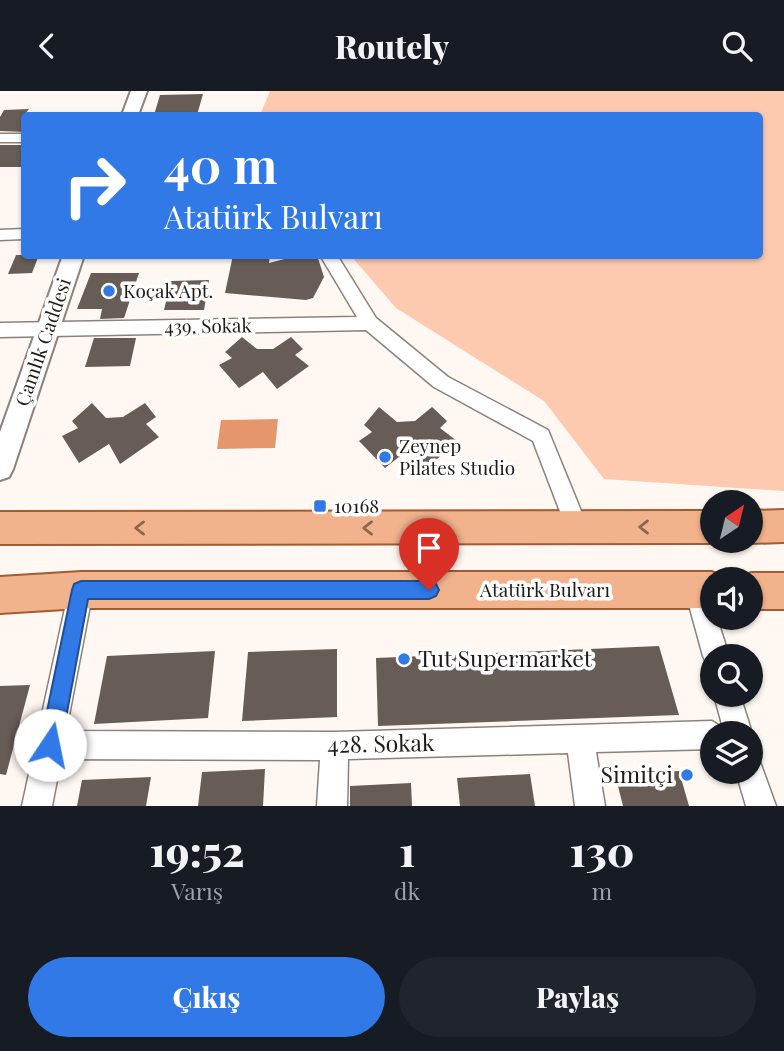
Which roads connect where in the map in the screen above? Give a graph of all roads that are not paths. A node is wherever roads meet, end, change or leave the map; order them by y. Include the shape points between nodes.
1 (139, 91) edge
2 (131, 112) edge
3 (0, 138) edge
4 (21, 138) edge
5 (21, 234) edge
6 (0, 235) edge
7 (73, 259) edge
8 (330, 259) edge
9 (370, 323) junction
10 (47, 329) junction
11 (0, 330) edge
12 (0, 469) edge
13 (784, 526) edge
14 (700, 527) edge
15 (763, 527) edge
16 (0, 528) edge
17 (577, 528) junction
18 (81, 590) junction
19 (700, 590) edge
20 (763, 591) edge
21 (784, 591) edge
22 (0, 595) edge
23 (700, 735) edge
24 (580, 738) junction
25 (50, 745) junction
26 (335, 745) junction
27 (754, 784) edge
28 (37, 806) edge
29 (332, 806) edge
30 (590, 806) edge
31 (761, 806) edge

1 - 2 street
3 - 4 street
5 - 6 street
7 - 10 street, Çamlık Caddesi
8 - 9 street
9 - 10 street, 439. Sokak
9 - 17 street via 441,382 541,436
10 - 11 street, 439. Sokak
10 - 12 street, Çamlık Caddesi
13 - 15 main road
14 -> 17 main road
17 -> 16 main road
18 - 19 main road, Atatürk Bulvarı
18 - 22 main road, Atatürk Bulvarı
18 - 25 street
20 - 21 main road
23 - 24 street, 428. Sokak
24 - 26 street, 428. Sokak
24 - 30 street
25 - 26 street, 428. Sokak
25 - 28 street
26 - 29 street
27 - 31 street

